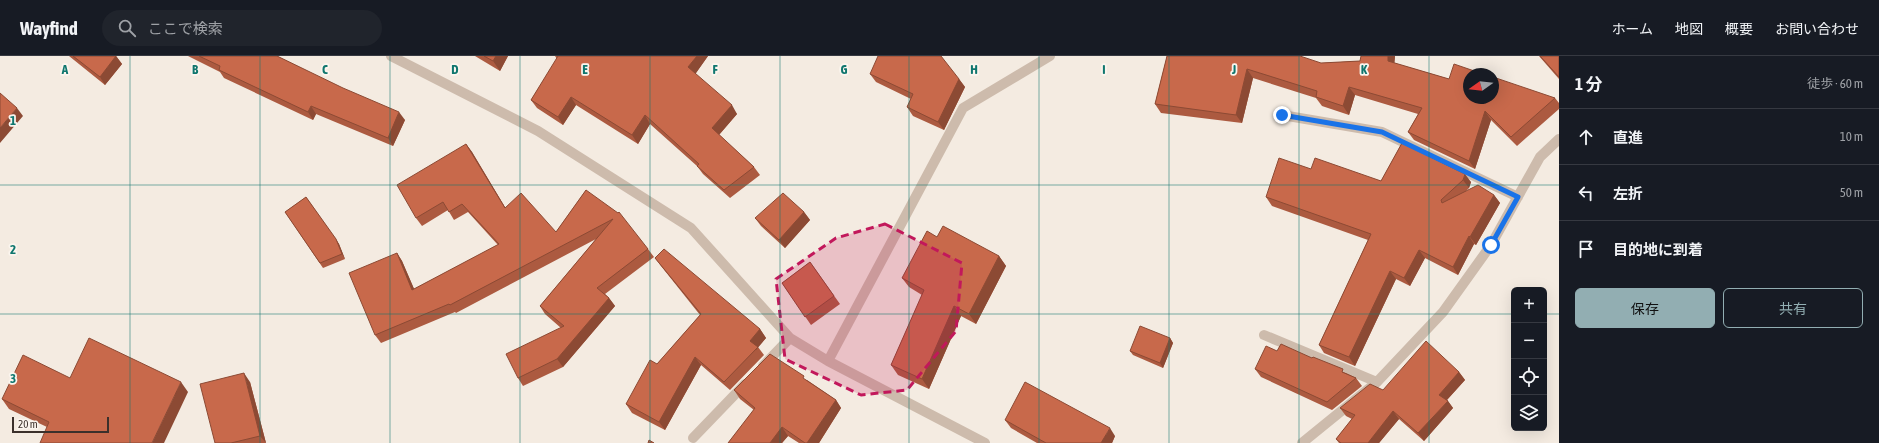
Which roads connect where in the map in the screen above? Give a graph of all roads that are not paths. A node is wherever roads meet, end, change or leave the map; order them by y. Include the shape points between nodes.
1 (393, 56) edge
2 (1050, 56) edge
3 (1282, 115) dead end
4 (1559, 139) edge
5 (1518, 197) junction
6 (1264, 335) dead end
7 (790, 338) junction
8 (828, 360) junction
9 (1377, 382) junction
10 (693, 438) dead end
11 (985, 443) edge
12 (1302, 443) edge

1 - 7 street via 538,131 691,228
2 - 8 street via 963,108
3 - 5 street via 1382,132
4 - 5 street via 1540,157
5 - 9 street via 1491,245 1443,312
6 - 9 street
7 - 8 street
7 - 10 street
8 - 11 street
9 - 12 street

